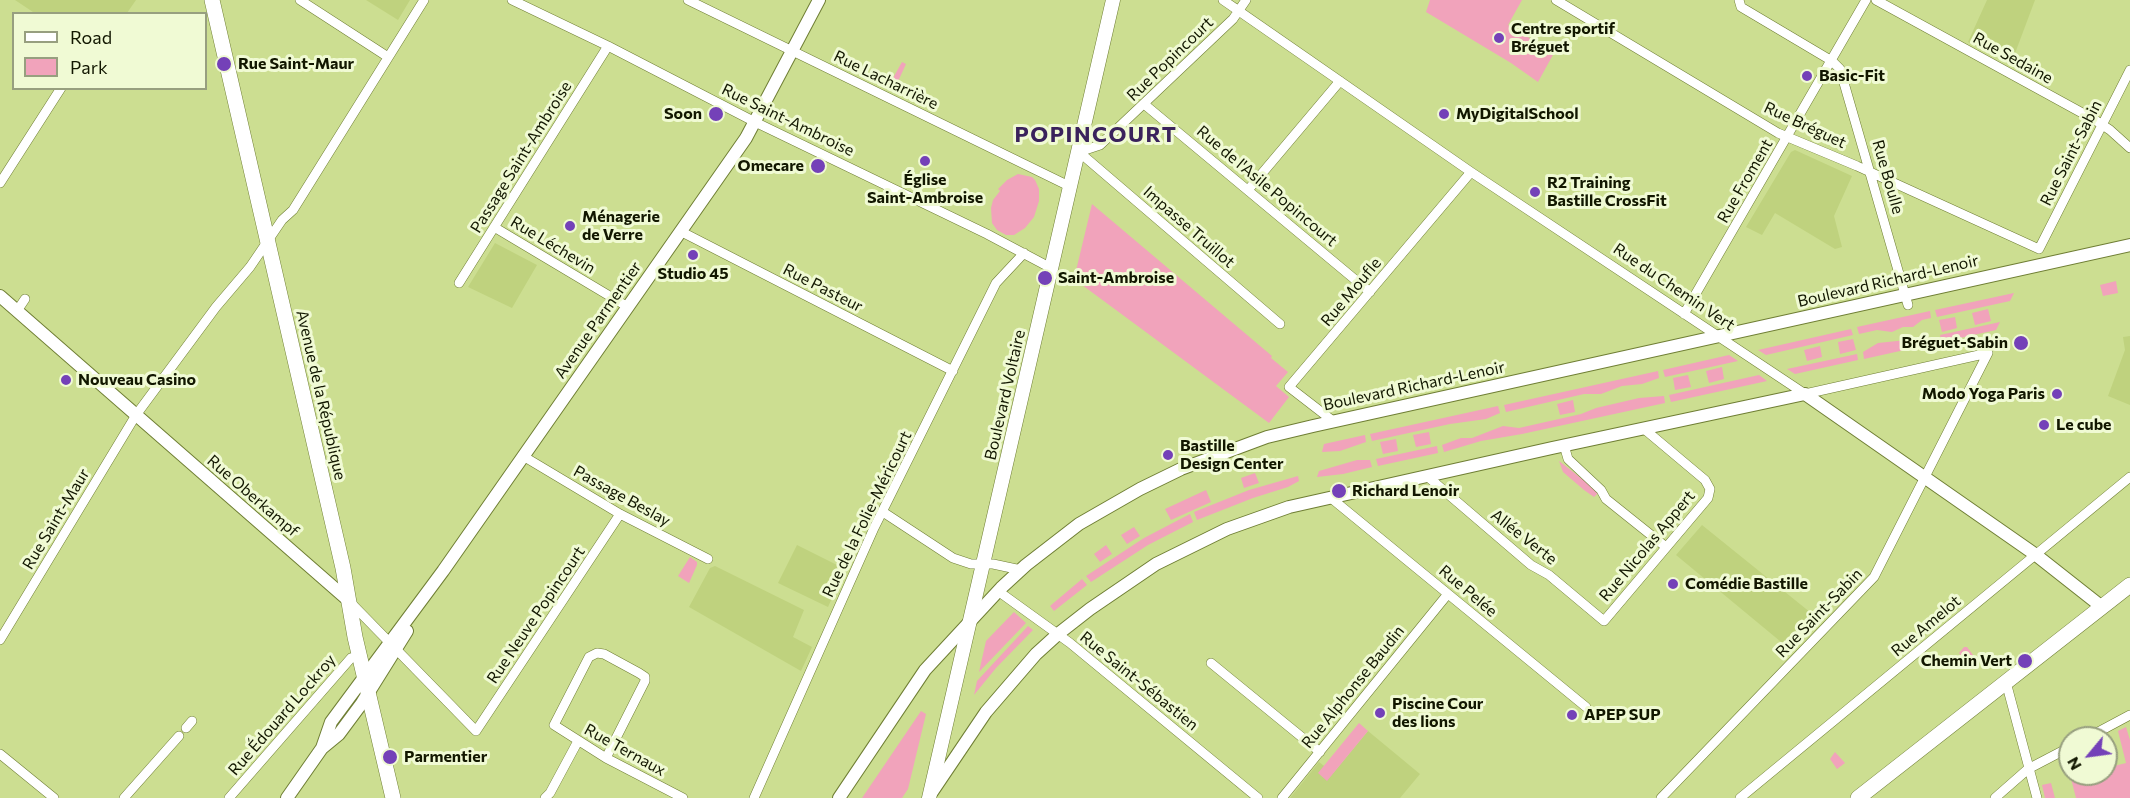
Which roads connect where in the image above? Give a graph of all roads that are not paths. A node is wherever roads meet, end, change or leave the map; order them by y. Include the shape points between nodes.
1 (212, 0) edge
2 (300, 0) edge
3 (424, 0) edge
4 (512, 0) edge
5 (819, 0) edge
6 (1113, 0) edge
7 (1223, 0) edge
8 (1246, 0) edge
9 (1557, 0) edge
10 (1739, 0) edge
11 (1866, 0) edge
12 (1876, 0) edge
13 (691, 1) edge
14 (526, 3) edge
15 (1239, 11) junction
16 (608, 46) junction
17 (791, 51) junction
18 (388, 57) junction
19 (1832, 61) junction
20 (2130, 70) edge
21 (1340, 81) junction
22 (60, 90) edge
23 (1144, 104) junction
24 (754, 122) junction
25 (2102, 125) junction
26 (1788, 136) junction
27 (2130, 148) edge
28 (1079, 152) junction
29 (1471, 172) junction
30 (1870, 173) junction
31 (0, 183) edge
32 (1071, 186) junction
33 (1248, 190) junction
34 (494, 227) junction
35 (680, 231) junction
36 (267, 242) junction
37 (2130, 245) edge
38 (2038, 249) junction
39 (1024, 253) junction
40 (2041, 264) junction
41 (1051, 268) junction
42 (459, 283) dead end
43 (1370, 292) junction
44 (0, 296) edge
45 (25, 299) dead end
46 (1907, 300) junction
47 (628, 307) junction
48 (17, 311) junction
49 (1684, 314) junction
50 (1280, 324) dead end
51 (1718, 337) junction
52 (953, 371) junction
53 (1805, 394) junction
54 (136, 415) junction
55 (1333, 421) junction
56 (1643, 428) junction
57 (1564, 445) junction
58 (524, 456) junction
59 (1427, 476) junction
60 (2130, 477) edge
61 (1924, 479) junction
62 (1330, 498) junction
63 (883, 512) junction
64 (620, 514) junction
65 (1666, 547) junction
66 (2036, 555) junction
67 (708, 559) dead end
68 (982, 563) junction
69 (1021, 570) junction
70 (2130, 585) edge
71 (998, 591) junction
72 (1448, 595) junction
73 (348, 600) junction
74 (2102, 607) junction
75 (1604, 621) joint
76 (968, 623) junction
77 (1058, 634) junction
78 (0, 640) edge
79 (394, 646) junction
80 (360, 656) junction
81 (1211, 663) dead end
82 (365, 676) junction
83 (2006, 682) junction
84 (369, 692) junction
85 (1586, 707) dead end
86 (2130, 715) edge
87 (2109, 726) edge
88 (476, 730) joint
89 (179, 736) dead end
90 (578, 741) junction
91 (322, 748) junction
92 (1320, 752) junction
93 (2058, 753) edge
94 (0, 754) edge
95 (606, 758) junction
96 (2028, 769) junction
97 (1861, 797) edge
98 (54, 798) edge
99 (124, 798) edge
100 (229, 798) edge
101 (287, 798) edge
102 (393, 798) edge
103 (545, 798) edge
104 (683, 798) edge
105 (754, 798) edge
106 (839, 798) edge
107 (929, 798) edge
108 (1257, 798) edge
109 (1282, 798) edge
110 (1661, 798) edge
111 (1740, 798) edge
112 (1995, 798) edge
113 (2037, 798) edge

1 - 36 main road, Avenue de la République
2 - 18 street
3 - 18 street, Rue Saint-Maur
4 - 14 street, Rue Saint-Ambroise
5 - 17 street, Avenue Parmentier
6 - 28 main road, Boulevard Voltaire
7 - 15 street, Rue du Chemin Vert
8 - 15 street, Rue Popincourt
9 - 26 street, Rue Bréguet
10 - 19 street via 1741,7
11 - 19 street, Rue Froment
12 - 25 street, Rue Sedaine
13 - 17 street, Rue Lacharrière
14 - 16 street, Rue Saint-Ambroise
15 - 21 street, Rue du Chemin Vert
15 - 23 street, Rue Popincourt
16 - 24 street, Rue Saint-Ambroise
16 - 34 street, Passage Saint-Ambroise
17 - 24 street, Avenue Parmentier
17 - 32 street, Rue Lacharrière
18 - 36 street, Rue Saint-Maur via 293,210
19 - 26 street, Rue Froment
19 - 30 street, Rue Boulle via 1840,69
20 - 25 street, Rue Saint-Sabin
21 - 29 street, Rue du Chemin Vert
21 - 33 street
22 - 31 street
23 - 28 street, Rue Popincourt via 1100,145
23 - 33 street, Rue de l'Asile Popincourt
24 - 35 street, Avenue Parmentier
24 - 39 street, Rue Saint-Ambroise
25 - 27 street, Rue Sedaine
25 - 38 street, Rue Saint-Sabin
26 - 30 street, Rue Bréguet
26 - 49 street, Rue Froment
28 - 32 main road, Boulevard Voltaire
28 - 50 street, Impasse Truillot
29 - 43 street, Rue Moufle
29 - 49 street, Rue du Chemin Vert
30 - 38 street, Rue Bréguet
30 - 46 street, Rue Boulle
32 - 41 main road, Boulevard Voltaire
33 - 43 street, Rue de l'Asile Popincourt
34 - 42 street, Passage Saint-Ambroise
34 - 47 street, Rue Léchevin
35 - 47 street, Avenue Parmentier
35 - 52 street, Rue Pasteur
36 - 54 street, Rue Saint-Maur
36 - 73 main road, Avenue de la République
37 - 40 street, Boulevard Richard-Lenoir
38 - 40 street
39 - 41 street, Rue Saint-Ambroise
39 - 52 street, Rue de la Folie-Méricourt via 996,283
40 - 46 street, Boulevard Richard-Lenoir
41 - 68 main road, Boulevard Voltaire
43 - 55 street, Rue Moufle via 1289,387
44 - 48 street, Rue Oberkampf
45 - 48 street
46 - 51 street, Boulevard Richard-Lenoir
47 - 58 street, Avenue Parmentier
48 - 54 street, Rue Oberkampf
49 - 51 street, Rue du Chemin Vert
51 - 53 street, Rue du Chemin Vert
51 - 55 street, Boulevard Richard-Lenoir
52 - 63 street, Rue de la Folie-Méricourt
53 - 56 street
53 - 61 street, Rue du Chemin Vert
53 - 61 street, Rue Saint-Sabin via 1989,353
54 - 73 street, Rue Oberkampf
54 - 78 street, Rue Saint-Maur
55 - 69 street, Boulevard Richard-Lenoir via 1267,437 1180,469 1079,524
56 - 57 street
56 - 65 street, Rue Nicolas Appert via 1705,480 1710,489 1708,498
57 - 59 street
57 - 65 street via 1568,459 1606,499
58 - 64 street, Passage Beslay
58 - 79 street, Avenue Parmentier
59 - 62 street
59 - 75 street, Allée Verte
60 - 66 street, Rue Amelot
61 - 66 street, Rue du Chemin Vert
61 - 110 street, Rue Saint-Sabin via 1874,577
62 - 72 street, Rue Pelée
62 - 77 street via 1252,519 1191,546 1125,584
63 - 68 street via 952,558
63 - 105 street, Rue de la Folie-Méricourt
64 - 67 street, Passage Beslay
64 - 88 street, Rue Neuve Popincourt
65 - 75 street, Rue Nicolas Appert
66 - 74 street, Rue du Chemin Vert
66 - 111 street, Rue Amelot
68 - 69 street
68 - 76 main road, Boulevard Voltaire
69 - 71 street, Boulevard Richard-Lenoir
70 - 74 main road
71 - 76 street, Boulevard Richard-Lenoir
71 - 77 street, Rue Saint-Sébastien
72 - 85 street, Rue Pelée
72 - 92 street, Rue Alphonse Baudin
73 - 79 street, Rue Oberkampf
73 - 80 main road, Avenue de la République
74 - 83 main road
76 - 106 street, Boulevard Richard-Lenoir via 925,670
76 - 107 main road, Boulevard Voltaire
77 - 107 street via 986,712
77 - 108 street, Rue Saint-Sébastien
79 - 82 street, Avenue Parmentier
79 - 84 street, Avenue Parmentier
79 - 88 street, Rue Oberkampf
80 - 82 main road, Avenue de la République
80 - 100 street, Rue Édouard Lockroy via 351,658
81 - 92 street
82 - 84 main road, Avenue de la République
82 - 91 street, Avenue Parmentier via 332,722
83 - 96 street
83 - 97 main road
84 - 91 street, Avenue Parmentier via 339,734
84 - 102 main road, Avenue de la République
86 - 87 street
89 - 99 street
90 - 95 street, Rue Ternaux
90 - 95 street, Rue Ternaux via 554,725 589,657 604,654 645,677
90 - 103 street
91 - 101 street, Avenue Parmentier
92 - 109 street, Rue Alphonse Baudin
93 - 96 street
94 - 98 street
95 - 104 street, Rue Ternaux
96 - 112 street
96 - 113 street

